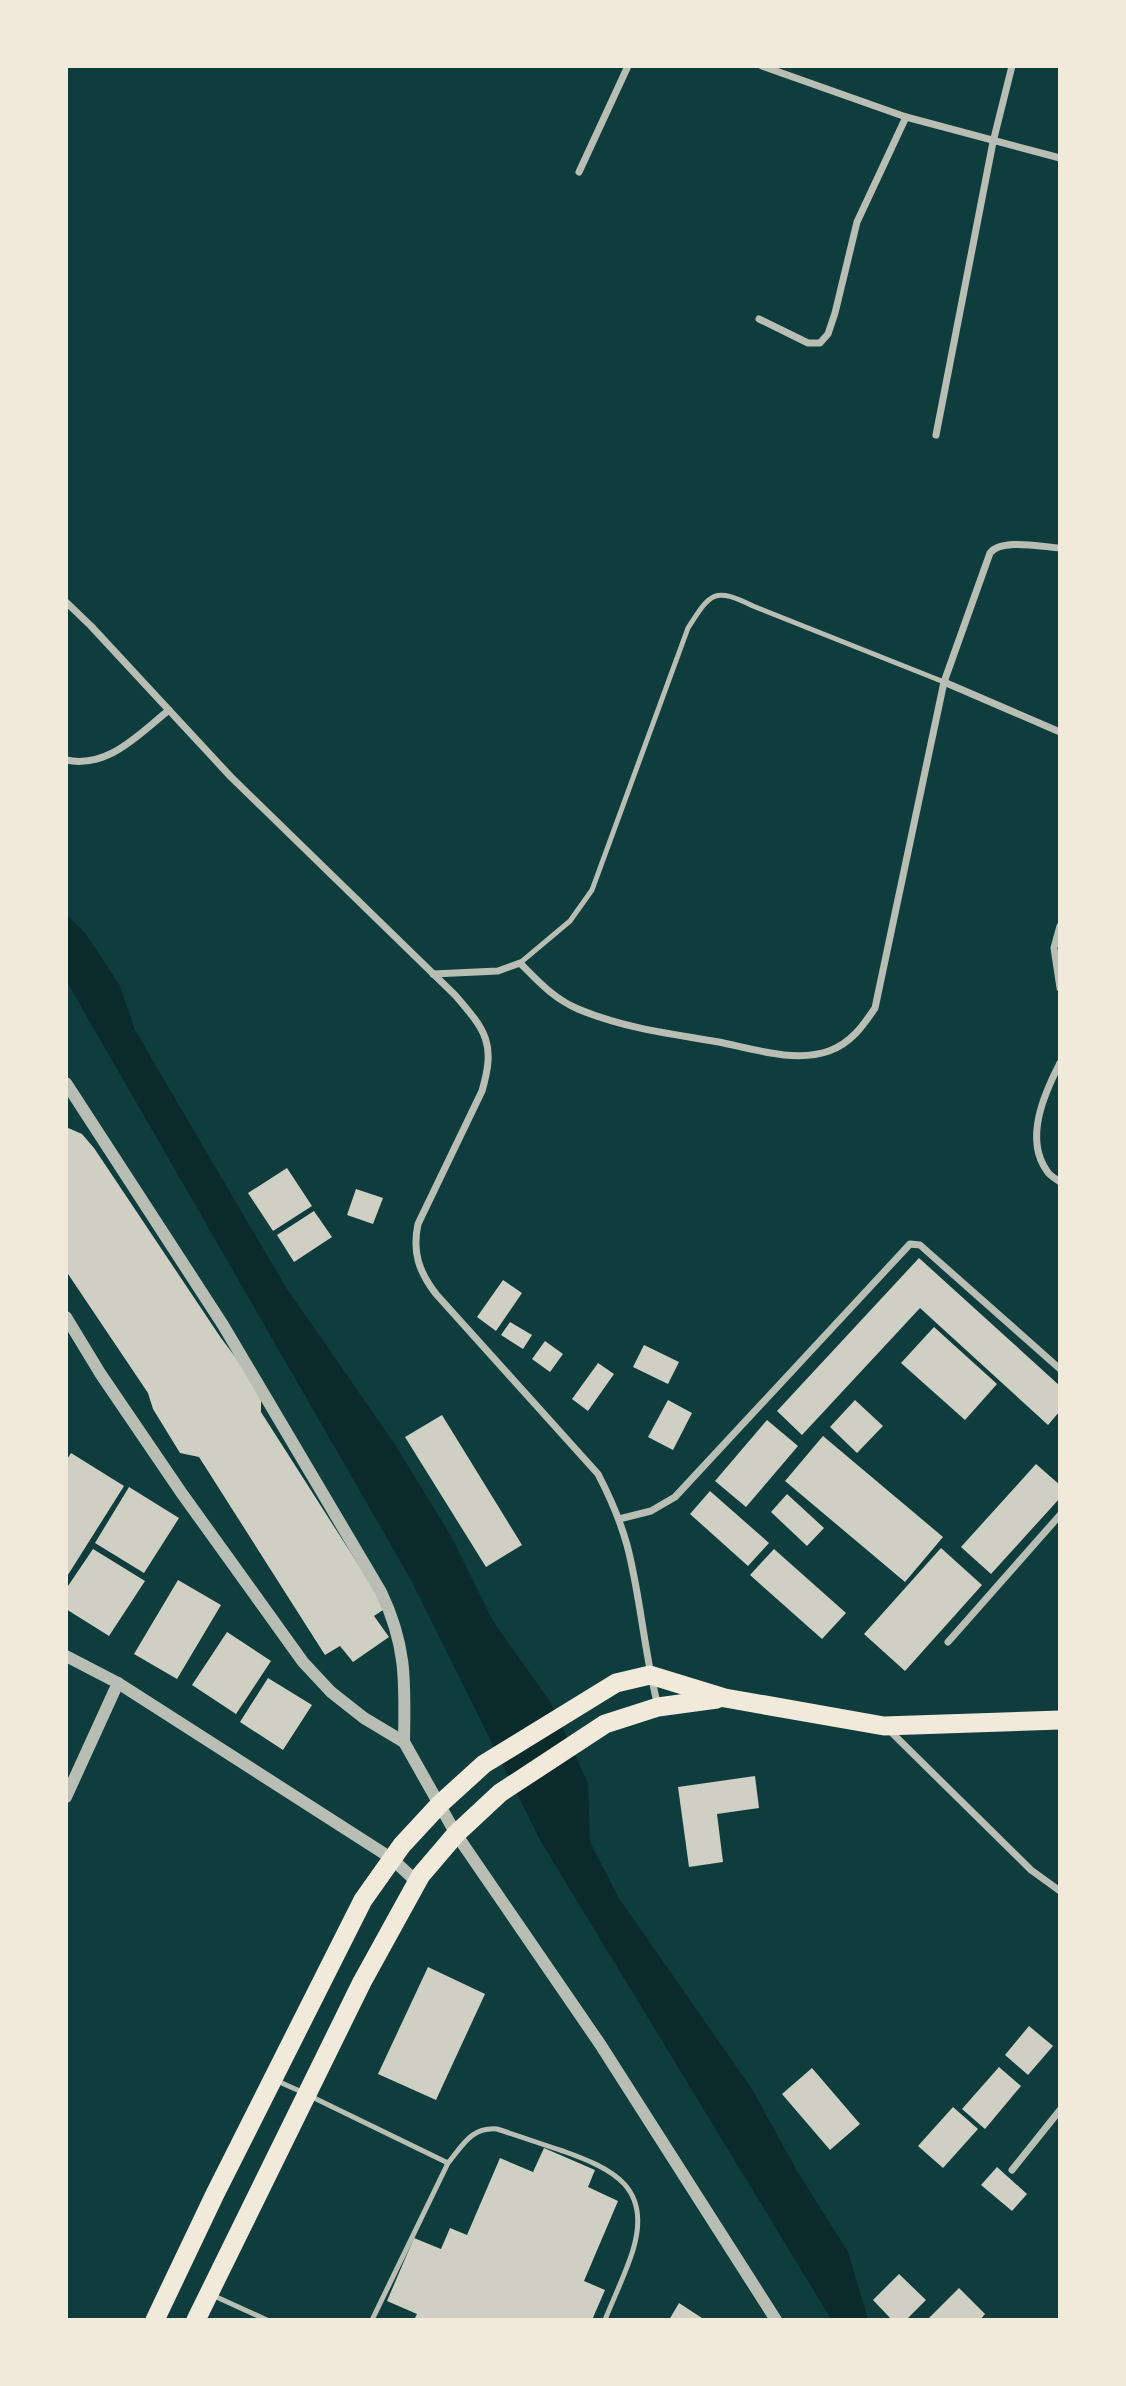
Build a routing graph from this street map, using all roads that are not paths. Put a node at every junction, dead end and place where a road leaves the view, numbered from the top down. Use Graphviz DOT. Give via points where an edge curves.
graph roads {
  1 [pos="628,66"];
  2 [pos="762,66"];
  3 [pos="1012,66"];
  4 [pos="906,117"];
  5 [pos="993,142"];
  6 [pos="1059,158"];
  7 [pos="579,172"];
  8 [pos="759,319"];
  9 [pos="936,435"];
  10 [pos="1059,548"];
  11 [pos="66,602"];
  12 [pos="944,682"];
  13 [pos="169,710"];
  14 [pos="1059,732"];
  15 [pos="66,760"];
  16 [pos="1059,926"];
  17 [pos="520,963"];
  18 [pos="433,974"];
  19 [pos="1059,988"];
  20 [pos="1059,1063"];
  21 [pos="66,1083"];
  22 [pos="1059,1182"];
  23 [pos="66,1317"];
  24 [pos="1059,1369"];
  25 [pos="1059,1515"];
  26 [pos="619,1519"];
  27 [pos="948,1642"];
  28 [pos="66,1656"];
  29 [pos="650,1675"];
  30 [pos="118,1683"];
  31 [pos="724,1698"];
  32 [pos="658,1707"];
  33 [pos="1059,1720"];
  34 [pos="884,1726"];
  35 [pos="404,1742"];
  36 [pos="66,1797"];
  37 [pos="440,1804"];
  38 [pos="456,1834"];
  39 [pos="391,1858"];
  40 [pos="417,1882"];
  41 [pos="1059,1891"];
  42 [pos="273,2079"];
  43 [pos="308,2095"];
  44 [pos="1059,2110"];
  45 [pos="448,2164"];
  46 [pos="1012,2170"];
  47 [pos="208,2293"];
  48 [pos="155,2319"];
  49 [pos="196,2319"];
  50 [pos="267,2319"];
  51 [pos="372,2319"];
  52 [pos="605,2319"];
  53 [pos="776,2319"];
  1 -- 7 [label="street"];
  2 -- 4 [label="street"];
  3 -- 5 [label="street"];
  4 -- 5 [label="street"];
  4 -- 8 [label="street" via="857,222 825,339 808,343"];
  5 -- 6 [label="street"];
  5 -- 9 [label="street"];
  10 -- 12 [label="street" via="994,547"];
  11 -- 13 [label="street"];
  12 -- 14 [label="street"];
  12 -- 17 [label="lane" via="729,594 716,595 703,604 688,628 592,890 570,921"];
  12 -- 17 [label="street" via="875,1008 859,1032 832,1050 795,1055 639,1028 567,1003 546,991"];
  13 -- 15 [label="street" via="112,754 94,761"];
  13 -- 18 [label="street" via="231,777"];
  16 -- 19 [label="street" via="1054,948"];
  17 -- 18 [label="street" via="498,971"];
  18 -- 26 [label="street" via="480,1024 489,1068 418,1224 415,1248 423,1277 598,1474"];
  20 -- 22 [label="street" via="1036,1136 1047,1171"];
  21 -- 35 [label="street" via="223,1325 381,1592 393,1618 405,1676"];
  23 -- 35 [label="street" via="183,1495 303,1662 331,1692"];
  24 -- 26 [label="street" via="920,1245 910,1244 675,1497 650,1511"];
  25 -- 27 [label="street"];
  26 -- 29 [label="street"];
  28 -- 30 [label="street"];
  29 -- 31 [label="highway"];
  29 -- 32 [label="street"];
  29 -- 37 [label="highway" via="616,1683 484,1764"];
  30 -- 36 [label="street"];
  30 -- 39 [label="street"];
  31 -- 32 [label="highway"];
  31 -- 34 [label="highway"];
  32 -- 38 [label="highway" via="605,1724 500,1793"];
  33 -- 34 [label="highway"];
  34 -- 41 [label="street" via="1031,1870"];
  35 -- 37 [label="street"];
  37 -- 38 [label="street"];
  37 -- 39 [label="highway"];
  38 -- 40 [label="highway"];
  38 -- 53 [label="street" via="600,2044"];
  39 -- 40 [label="street"];
  39 -- 42 [label="highway" via="345,1932"];
  40 -- 43 [label="highway"];
  42 -- 43 [label="lane"];
  42 -- 48 [label="highway"];
  43 -- 45 [label="lane"];
  43 -- 47 [label="highway"];
  44 -- 46 [label="street"];
  45 -- 51 [label="lane"];
  45 -- 52 [label="lane" via="471,2135 486,2128 597,2163 615,2173 635,2203 637,2229"];
  47 -- 49 [label="highway"];
  47 -- 50 [label="lane"];
}
